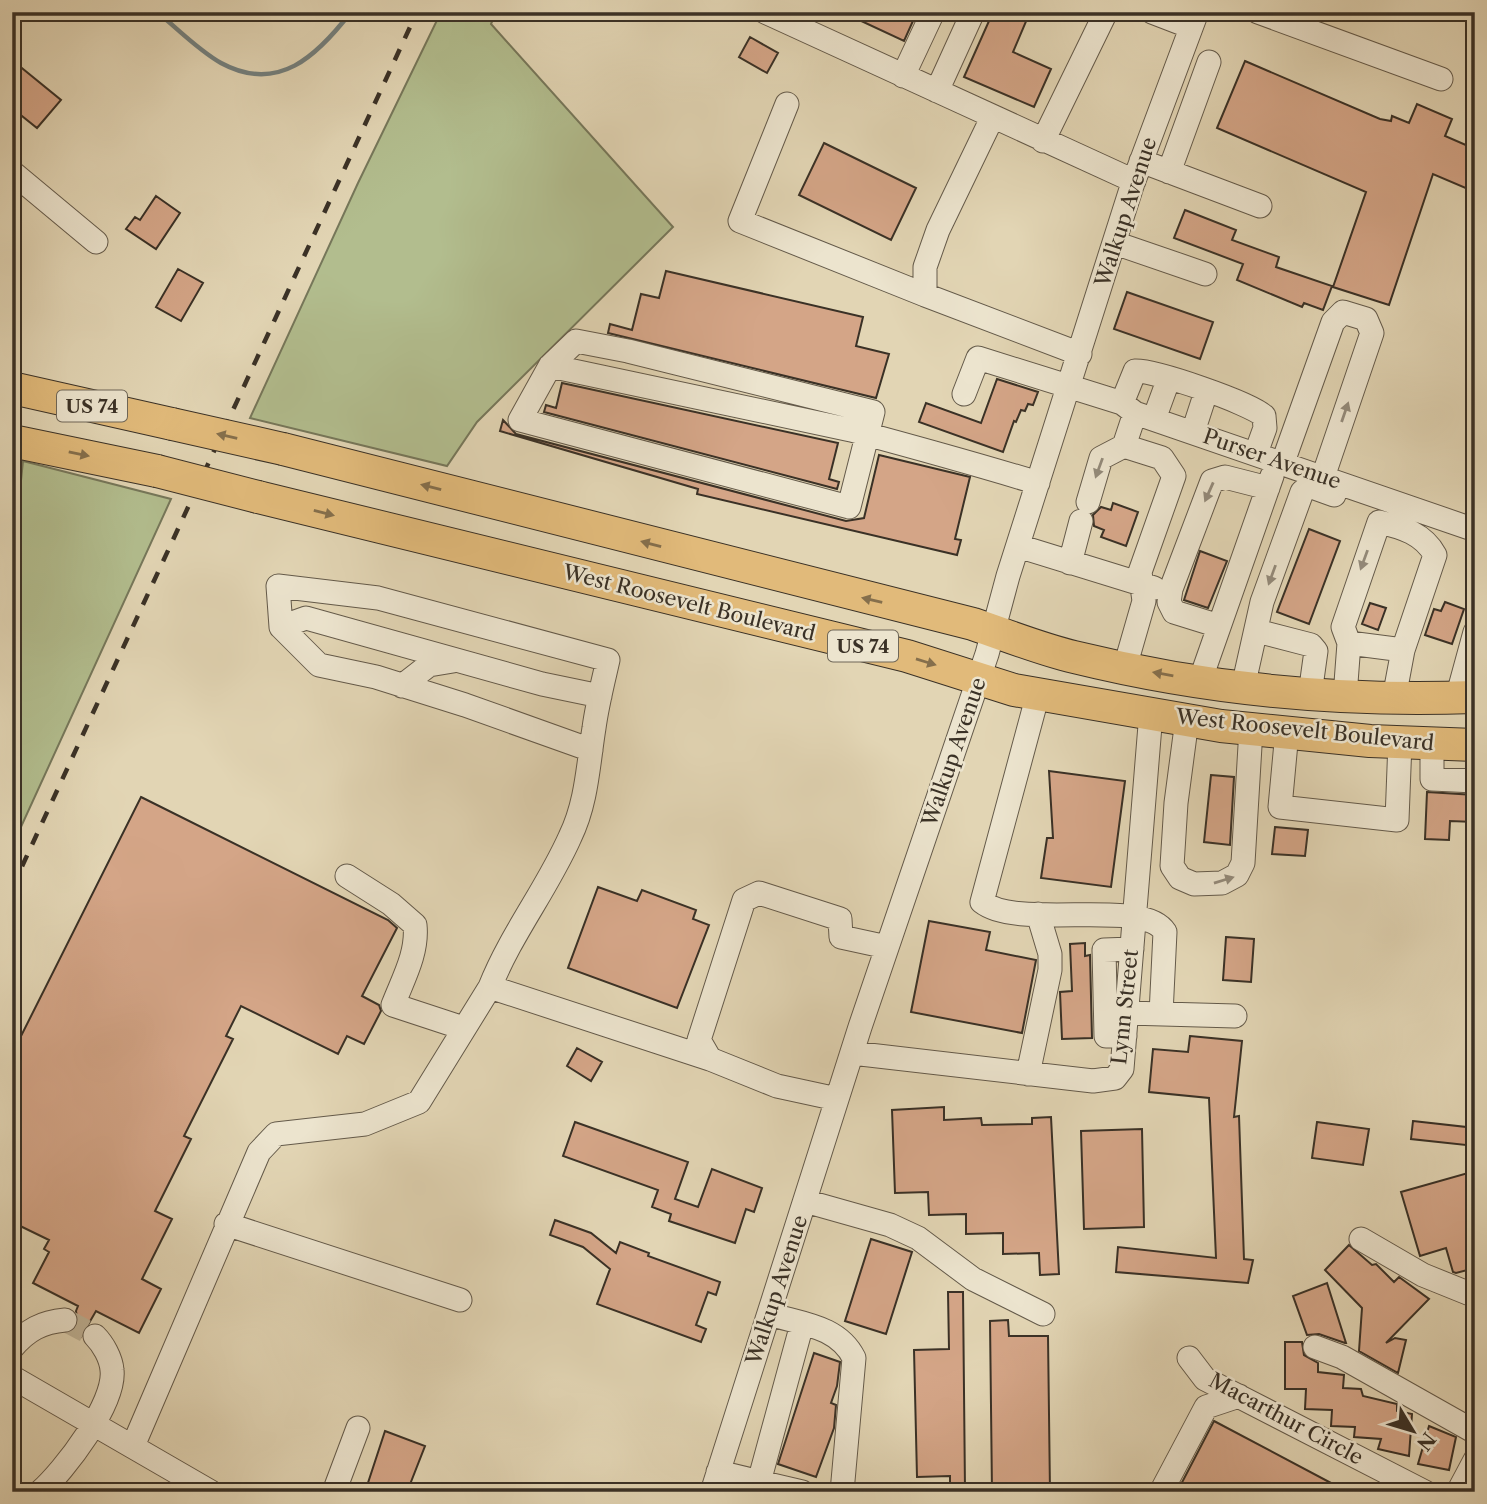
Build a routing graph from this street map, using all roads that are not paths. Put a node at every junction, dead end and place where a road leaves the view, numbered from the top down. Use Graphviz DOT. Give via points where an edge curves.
graph roads {
  1 [pos="765,12"];
  2 [pos="933,12"];
  3 [pos="973,12"];
  4 [pos="1106,12"];
  5 [pos="1152,12"];
  6 [pos="1258,12"];
  7 [pos="1194,19"];
  8 [pos="1209,62"];
  9 [pos="903,76"];
  10 [pos="1441,79"];
  11 [pos="937,91"];
  12 [pos="787,104"];
  13 [pos="992,118"];
  14 [pos="1043,141"];
  15 [pos="1138,171"];
  16 [pos="12,172"];
  17 [pos="1169,172"];
  18 [pos="1260,206"];
  19 [pos="96,242"];
  20 [pos="1115,243"];
  21 [pos="1205,274"];
  22 [pos="925,295"];
  23 [pos="1080,354"];
  24 [pos="550,366"];
  25 [pos="1168,378"];
  26 [pos="1070,386"];
  27 [pos="12,388"];
  28 [pos="1206,391"];
  29 [pos="964,394"];
  30 [pos="1137,412"];
  31 [pos="1193,432"];
  32 [pos="867,435"];
  33 [pos="12,440"];
  34 [pos="1124,446"];
  35 [pos="1272,458"];
  36 [pos="1333,480"];
  37 [pos="1038,483"];
  38 [pos="1268,488"];
  39 [pos="1387,499"];
  40 [pos="1410,519"];
  41 [pos="1379,522"];
  42 [pos="1475,530"];
  43 [pos="1018,546"];
  44 [pos="1070,563"];
  45 [pos="1144,586"];
  46 [pos="1171,589"];
  47 [pos="1219,626"];
  48 [pos="281,627"];
  49 [pos="993,631"];
  50 [pos="1257,631"];
  51 [pos="1475,632"];
  52 [pos="1349,643"];
  53 [pos="1404,650"];
  54 [pos="453,660"];
  55 [pos="1125,667"];
  56 [pos="978,679"];
  57 [pos="1200,681"];
  58 [pos="402,685"];
  59 [pos="1243,687"];
  60 [pos="1038,694"];
  61 [pos="1310,694"];
  62 [pos="600,696"];
  63 [pos="1345,696"];
  64 [pos="1394,698"];
  65 [pos="1466,698"];
  66 [pos="1151,713"];
  67 [pos="1187,720"];
  68 [pos="1251,729"];
  69 [pos="1287,732"];
  70 [pos="1400,742"];
  71 [pos="1432,744"];
  72 [pos="1475,745"];
  73 [pos="591,750"];
  74 [pos="1475,781"];
  75 [pos="1145,795"];
  76 [pos="1176,799"];
  77 [pos="347,876"];
  78 [pos="1038,914"];
  79 [pos="1135,919"];
  80 [pos="887,947"];
  81 [pos="490,987"];
  82 [pos="1161,1014"];
  83 [pos="1235,1016"];
  84 [pos="1126,1024"];
  85 [pos="463,1028"];
  86 [pos="852,1053"];
  87 [pos="710,1059"];
  88 [pos="1029,1066"];
  89 [pos="837,1099"];
  90 [pos="806,1201"];
  91 [pos="226,1224"];
  92 [pos="1361,1239"];
  93 [pos="1475,1296"];
  94 [pos="460,1300"];
  95 [pos="769,1314"];
  96 [pos="1043,1314"];
  97 [pos="65,1320"];
  98 [pos="802,1324"];
  99 [pos="94,1336"];
  100 [pos="1315,1347"];
  101 [pos="12,1348"];
  102 [pos="1189,1358"];
  103 [pos="12,1377"];
  104 [pos="1239,1396"];
  105 [pos="93,1423"];
  106 [pos="358,1428"];
  107 [pos="1475,1432"];
  108 [pos="133,1447"];
  109 [pos="1475,1460"];
  110 [pos="715,1482"];
  111 [pos="758,1482"];
  112 [pos="40,1492"];
  113 [pos="211,1492"];
  114 [pos="334,1492"];
  115 [pos="802,1492"];
  116 [pos="842,1492"];
  117 [pos="1161,1492"];
  118 [pos="1425,1492"];
  119 [pos="1458,1492"];
  1 -- 9 [label="street"];
  2 -- 9 [label="street"];
  3 -- 11 [label="street"];
  4 -- 14 [label="street"];
  5 -- 7 [label="street"];
  6 -- 10 [label="street"];
  7 -- 15 [label="street, Walkup Avenue"];
  8 -- 17 [label="street"];
  9 -- 11 [label="street"];
  11 -- 13 [label="street"];
  12 -- 22 [label="street" via="740,221"];
  13 -- 14 [label="street"];
  13 -- 22 [label="street" via="939,230 925,267"];
  14 -- 15 [label="street"];
  15 -- 17 [label="street"];
  15 -- 20 [label="street, Walkup Avenue"];
  16 -- 19 [label="street"];
  17 -- 18 [label="street"];
  20 -- 21 [label="street"];
  20 -- 23 [label="street, Walkup Avenue"];
  22 -- 23 [label="street"];
  23 -- 26 [label="street, Walkup Avenue"];
  24 -- 32 [label="street"];
  24 -- 32 [label="street" via="576,341 628,351 873,412"];
  24 -- 32 [label="street" via="520,420 849,507"];
  25 -- 28 [label="street"];
  25 -- 30 [label="street"];
  25 -- 30 [label="street" via="1135,372"];
  26 -- 29 [label="street, Purser Avenue" via="978,358"];
  26 -- 30 [label="street, Purser Avenue"];
  26 -- 37 [label="street, Walkup Avenue"];
  49 -- 27 [label="highway, West Roosevelt Boulevard / US 74, one-way, bridge" via="284,449"];
  28 -- 31 [label="street"];
  28 -- 35 [label="street" via="1264,416"];
  30 -- 31 [label="street, Purser Avenue"];
  30 -- 34 [label="street"];
  31 -- 35 [label="street, Purser Avenue"];
  32 -- 37 [label="street"];
  33 -- 56 [label="highway, West Roosevelt Boulevard / US 74, one-way, bridge" via="157,471 907,656"];
  34 -- 44 [label="street, one-way" via="1101,458"];
  34 -- 45 [label="street" via="1162,458 1174,476 1140,572"];
  35 -- 36 [label="street, Purser Avenue"];
  36 -- 35 [label="street, one-way" via="1372,333 1366,319 1343,312 1332,322"];
  35 -- 38 [label="street"];
  36 -- 39 [label="street, Purser Avenue"];
  36 -- 50 [label="street, one-way" via="1338,496 1309,486 1302,492 1262,602"];
  37 -- 43 [label="street, Walkup Avenue"];
  38 -- 46 [label="street, one-way" via="1225,477 1212,481"];
  38 -- 47 [label="street"];
  39 -- 40 [label="street, Purser Avenue"];
  39 -- 41 [label="street"];
  40 -- 41 [label="street"];
  40 -- 42 [label="street, Purser Avenue"];
  40 -- 53 [label="street" via="1436,555"];
  41 -- 52 [label="street, one-way" via="1343,627"];
  43 -- 44 [label="street"];
  43 -- 49 [label="street, Walkup Avenue"];
  44 -- 45 [label="street"];
  45 -- 46 [label="street"];
  45 -- 55 [label="street"];
  46 -- 47 [label="street" via="1174,612"];
  47 -- 57 [label="street"];
  48 -- 54 [label="street" via="306,618"];
  48 -- 58 [label="street" via="319,665"];
  48 -- 62 [label="street" via="278,586 378,598 608,660"];
  49 -- 55 [label="highway, West Roosevelt Boulevard / US 74" via="1073,657"];
  49 -- 56 [label="street, Walkup Avenue"];
  50 -- 59 [label="street"];
  50 -- 61 [label="street" via="1311,645 1315,651"];
  51 -- 65 [label="street"];
  52 -- 53 [label="street"];
  52 -- 63 [label="street"];
  53 -- 64 [label="street"];
  54 -- 58 [label="street" via="429,666"];
  54 -- 62 [label="street"];
  57 -- 55 [label="highway, West Roosevelt Boulevard / US 74, one-way"];
  56 -- 60 [label="highway, West Roosevelt Boulevard / US 74"];
  56 -- 80 [label="street, Walkup Avenue"];
  57 -- 59 [label="highway, West Roosevelt Boulevard / US 74"];
  58 -- 73 [label="street"];
  59 -- 61 [label="highway, West Roosevelt Boulevard / US 74"];
  60 -- 66 [label="highway, West Roosevelt Boulevard / US 74"];
  60 -- 78 [label="street" via="982,897 991,909"];
  61 -- 63 [label="highway, West Roosevelt Boulevard / US 74"];
  62 -- 73 [label="street"];
  63 -- 64 [label="highway, West Roosevelt Boulevard / US 74"];
  64 -- 65 [label="highway, West Roosevelt Boulevard / US 74"];
  66 -- 67 [label="highway, West Roosevelt Boulevard / US 74"];
  66 -- 75 [label="street, Lynn Street"];
  67 -- 68 [label="highway, West Roosevelt Boulevard / US 74"];
  67 -- 76 [label="street"];
  68 -- 69 [label="highway, West Roosevelt Boulevard / US 74"];
  76 -- 68 [label="street, one-way" via="1172,866 1180,878 1194,884 1222,883 1237,876 1243,863 1248,811"];
  69 -- 70 [label="highway, West Roosevelt Boulevard / US 74"];
  69 -- 70 [label="street" via="1280,807 1397,820"];
  70 -- 71 [label="highway, West Roosevelt Boulevard / US 74"];
  71 -- 72 [label="highway, West Roosevelt Boulevard / US 74"];
  71 -- 74 [label="street" via="1432,779"];
  73 -- 81 [label="street" via="584,802 571,836"];
  75 -- 76 [label="street"];
  75 -- 79 [label="street, Lynn Street"];
  77 -- 85 [label="street" via="415,925 412,957 393,1005"];
  78 -- 79 [label="street" via="1108,914"];
  78 -- 88 [label="street" via="1051,970"];
  79 -- 82 [label="street" via="1153,920 1165,932"];
  79 -- 84 [label="street, Lynn Street"];
  80 -- 86 [label="street, Walkup Avenue"];
  80 -- 87 [label="street" via="841,937 840,919 805,906 759,893 744,900 699,1040"];
  81 -- 85 [label="street"];
  81 -- 87 [label="street"];
  82 -- 83 [label="street"];
  82 -- 84 [label="street"];
  84 -- 88 [label="street, Lynn Street" via="1122,1069 1115,1078 1093,1081"];
  85 -- 91 [label="street" via="426,1092 409,1108 365,1124 276,1134 268,1140"];
  86 -- 88 [label="street, Lynn Street"];
  86 -- 89 [label="street, Walkup Avenue"];
  87 -- 89 [label="street" via="776,1086"];
  89 -- 90 [label="street, Walkup Avenue"];
  90 -- 95 [label="street, Walkup Avenue"];
  90 -- 96 [label="street" via="909,1234 972,1279"];
  91 -- 94 [label="street"];
  91 -- 108 [label="street"];
  92 -- 93 [label="street" via="1423,1275"];
  95 -- 98 [label="street"];
  95 -- 110 [label="street, Walkup Avenue"];
  97 -- 101 [label="street" via="38,1325"];
  98 -- 111 [label="street"];
  98 -- 116 [label="street" via="833,1333 846,1343 854,1359"];
  99 -- 105 [label="street" via="113,1372"];
  100 -- 107 [label="street" via="1342,1357"];
  102 -- 104 [label="street, Macarthur Circle" via="1205,1378"];
  103 -- 105 [label="street"];
  104 -- 117 [label="street" via="1206,1407"];
  104 -- 118 [label="street, Macarthur Circle"];
  105 -- 108 [label="street"];
  105 -- 112 [label="street" via="62,1472"];
  106 -- 114 [label="street"];
  108 -- 113 [label="street"];
  109 -- 119 [label="street"];
  110 -- 111 [label="street"];
  111 -- 115 [label="street"];
}
